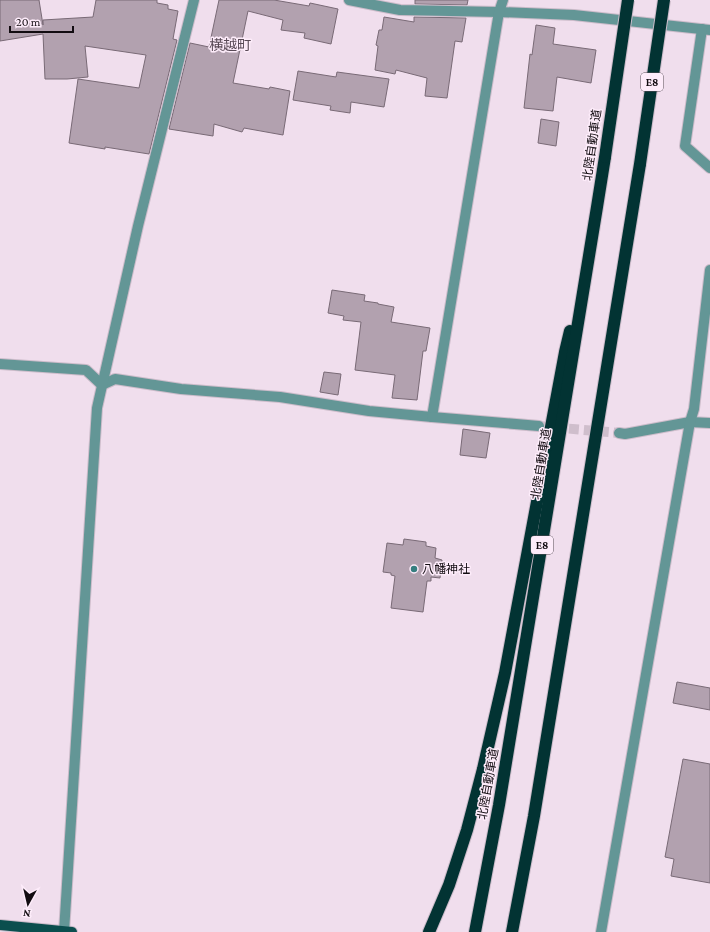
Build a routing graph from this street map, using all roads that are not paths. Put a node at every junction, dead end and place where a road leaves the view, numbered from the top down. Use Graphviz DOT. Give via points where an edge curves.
graph roads {
  1 [pos="194,0"];
  2 [pos="349,0"];
  3 [pos="503,0"];
  4 [pos="628,0"];
  5 [pos="664,0"];
  6 [pos="499,12"];
  7 [pos="706,29"];
  8 [pos="710,168"];
  9 [pos="597,207"];
  10 [pos="710,270"];
  11 [pos="0,364"];
  12 [pos="102,385"];
  13 [pos="432,416"];
  14 [pos="690,422"];
  15 [pos="710,423"];
  16 [pos="539,426"];
  17 [pos="618,433"];
  18 [pos="534,816"];
  19 [pos="0,925"];
  20 [pos="67,932"];
  21 [pos="429,932"];
  22 [pos="475,932"];
  23 [pos="512,932"];
  24 [pos="519,932"];
  25 [pos="601,932"];
  1 -- 12 [label="street"];
  2 -- 6 [label="street" via="400,10"];
  3 -- 6 [label="street"];
  4 -- 9 [label="highway, 北陸自動車道 / E8, bridge"];
  5 -- 18 [label="highway, E8, bridge" via="640,164"];
  6 -- 7 [label="street" via="574,15"];
  6 -- 13 [label="street"];
  7 -- 8 [label="street" via="685,146"];
  9 -- 21 [label="highway" via="565,352 507,666 467,830 449,885"];
  9 -- 22 [label="highway, 北陸自動車道 / E8" via="499,805"];
  10 -- 14 [label="street" via="694,408"];
  11 -- 12 [label="street" via="86,370"];
  12 -- 13 [label="street" via="115,379 181,389 280,397"];
  12 -- 20 [label="street" via="97,408"];
  13 -- 16 [label="street"];
  14 -- 15 [label="street"];
  14 -- 17 [label="street" via="625,434"];
  14 -- 25 [label="street"];
  18 -- 23 [label="highway, E8"];
  18 -- 24 [label="highway"];
  19 -- 20 [label="main road"];
}
